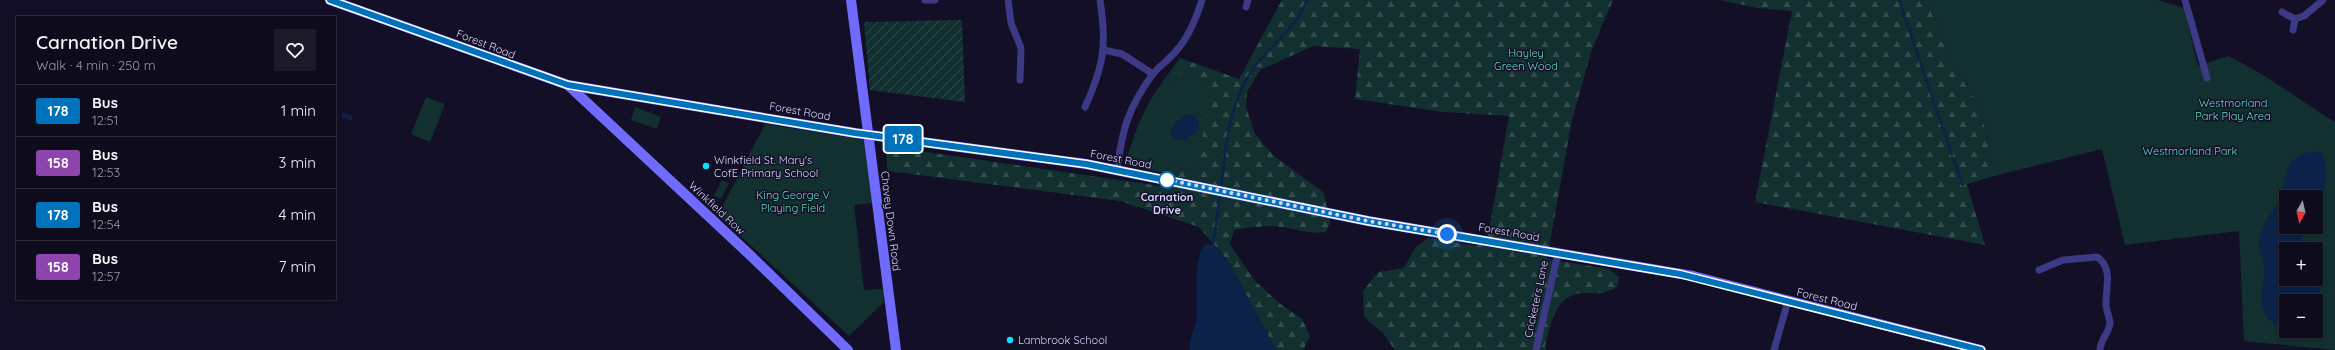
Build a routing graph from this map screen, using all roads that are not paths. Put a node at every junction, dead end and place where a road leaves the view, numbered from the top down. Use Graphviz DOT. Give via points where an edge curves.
graph roads {
  1 [pos="330,0"];
  2 [pos="851,0"];
  3 [pos="925,0"];
  4 [pos="935,0"];
  5 [pos="1008,0"];
  6 [pos="1100,0"];
  7 [pos="1202,0"];
  8 [pos="2184,0"];
  9 [pos="2323,0"];
  10 [pos="2282,12"];
  11 [pos="2295,19"];
  12 [pos="2294,30"];
  13 [pos="1104,50"];
  14 [pos="1153,74"];
  15 [pos="2207,78"];
  16 [pos="1020,80"];
  17 [pos="568,85"];
  18 [pos="1085,107"];
  19 [pos="868,135"];
  20 [pos="1117,171"];
  21 [pos="1558,253"];
  22 [pos="2039,270"];
  23 [pos="1788,302"];
  24 [pos="848,350"];
  25 [pos="896,350"];
  26 [pos="1536,350"];
  27 [pos="1774,350"];
  28 [pos="1981,350"];
  29 [pos="2100,350"];
  1 -- 17 [label="main road, Forest Road"];
  2 -- 19 [label="main road, Chavey Down Road"];
  3 -- 4 [label="street"];
  5 -- 16 [label="street" via="1011,24 1021,48"];
  6 -- 13 [label="street"];
  7 -- 14 [label="street" via="1196,20 1185,39 1177,51"];
  8 -- 15 [label="street"];
  9 -- 11 [label="street" via="2304,16"];
  10 -- 11 [label="street"];
  11 -- 12 [label="street"];
  13 -- 14 [label="street" via="1122,54"];
  13 -- 18 [label="street" via="1096,84"];
  14 -- 20 [label="street" via="1131,109 1122,133"];
  17 -- 19 [label="main road, Forest Road"];
  17 -- 24 [label="main road, Winkfield Row"];
  19 -- 20 [label="main road, Forest Road" via="1086,164"];
  19 -- 25 [label="main road, Chavey Down Road"];
  20 -- 21 [label="main road, Forest Road" via="1368,221"];
  21 -- 23 [label="main road, Forest Road" via="1693,276"];
  21 -- 26 [label="street, Cricketers Lane"];
  22 -- 29 [label="street" via="2063,260 2097,257 2101,259 2109,285 2106,306 2110,323"];
  23 -- 27 [label="street"];
  23 -- 28 [label="main road, Forest Road"];
}
